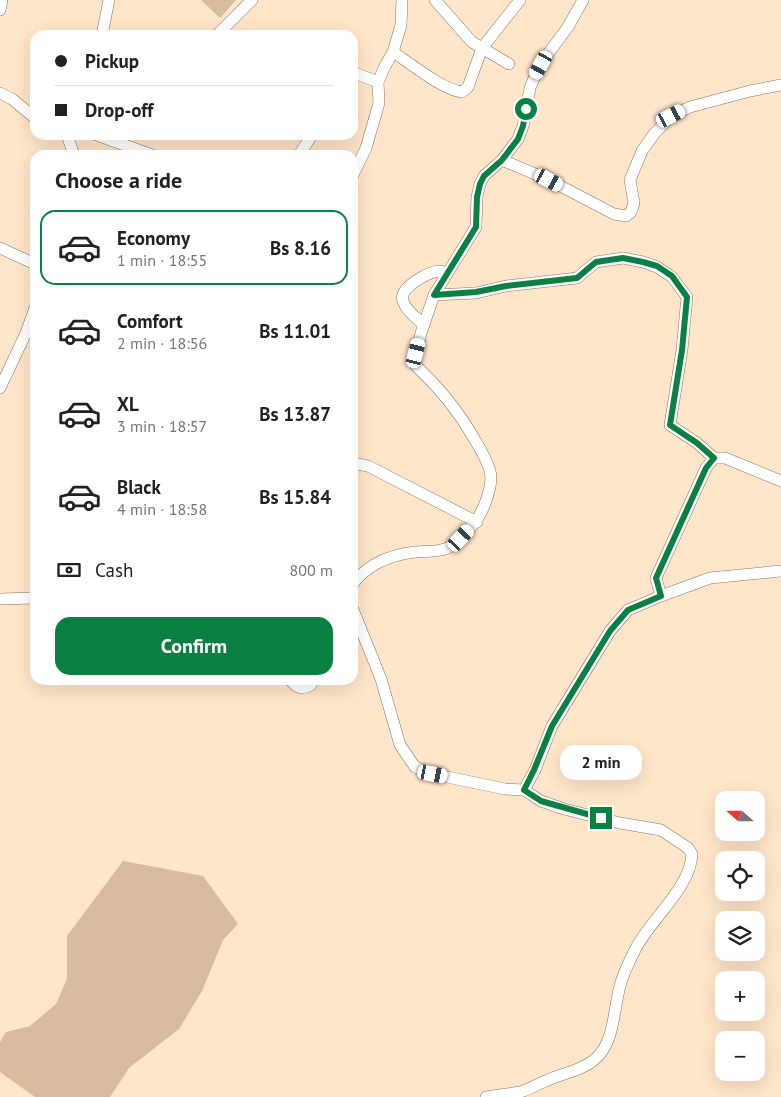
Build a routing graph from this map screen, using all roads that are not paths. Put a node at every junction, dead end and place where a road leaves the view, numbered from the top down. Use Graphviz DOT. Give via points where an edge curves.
graph roads {
  1 [pos="2,0"];
  2 [pos="109,0"];
  3 [pos="252,0"];
  4 [pos="402,0"];
  5 [pos="435,0"];
  6 [pos="520,0"];
  7 [pos="583,0"];
  8 [pos="0,10"];
  9 [pos="103,30"];
  10 [pos="222,30"];
  11 [pos="482,48"];
  12 [pos="393,52"];
  13 [pos="509,64"];
  14 [pos="358,74"];
  15 [pos="378,82"];
  16 [pos="781,85"];
  17 [pos="0,93"];
  18 [pos="30,114"];
  19 [pos="111,140"];
  20 [pos="138,150"];
  21 [pos="502,160"];
  22 [pos="358,165"];
  23 [pos="0,248"];
  24 [pos="30,262"];
  25 [pos="446,274"];
  26 [pos="434,295"];
  27 [pos="30,322"];
  28 [pos="424,325"];
  29 [pos="0,388"];
  30 [pos="714,458"];
  31 [pos="358,464"];
  32 [pos="781,481"];
  33 [pos="477,522"];
  34 [pos="781,570"];
  35 [pos="358,579"];
  36 [pos="661,596"];
  37 [pos="30,598"];
  38 [pos="0,599"];
  39 [pos="358,622"];
  40 [pos="295,685"];
  41 [pos="311,685"];
  42 [pos="524,790"];
  43 [pos="486,1097"];
  1 -- 8 [label="street"];
  2 -- 9 [label="street"];
  3 -- 10 [label="street"];
  4 -- 12 [label="street"];
  5 -- 11 [label="street" via="463,34"];
  6 -- 11 [label="street"];
  7 -- 21 [label="street" via="535,76 518,139"];
  11 -- 12 [label="street" via="468,87 462,92 444,85"];
  11 -- 13 [label="street"];
  12 -- 15 [label="street"];
  14 -- 15 [label="street"];
  15 -- 22 [label="street" via="379,103"];
  16 -- 21 [label="street" via="690,107 671,116 642,151 630,180 634,203 626,216 614,214"];
  17 -- 18 [label="street"];
  19 -- 20 [label="street"];
  21 -- 25 [label="street" via="480,184 476,227"];
  23 -- 24 [label="street"];
  25 -- 26 [label="street"];
  25 -- 28 [label="street" via="438,271 412,283 404,292 402,301"];
  26 -- 28 [label="street"];
  26 -- 30 [label="street" via="577,278 596,262 623,258 657,266 672,276 687,297 670,425"];
  27 -- 29 [label="street"];
  28 -- 33 [label="street" via="416,366 459,413 491,473"];
  30 -- 32 [label="street" via="725,458"];
  30 -- 36 [label="street" via="706,468 656,578"];
  31 -- 33 [label="street" via="368,466"];
  33 -- 35 [label="street" via="443,550 413,552 386,560 370,566"];
  34 -- 36 [label="street" via="710,578"];
  36 -- 42 [label="street" via="628,610 610,631 552,726"];
  37 -- 38 [label="street"];
  39 -- 42 [label="street" via="381,679 400,745 415,766 433,774"];
  40 -- 41 [label="street" via="304,689"];
  42 -- 43 [label="street" via="541,801 564,808 661,830 688,848 692,860 678,890 636,947 620,986 611,1033 594,1060 522,1092"];
}
